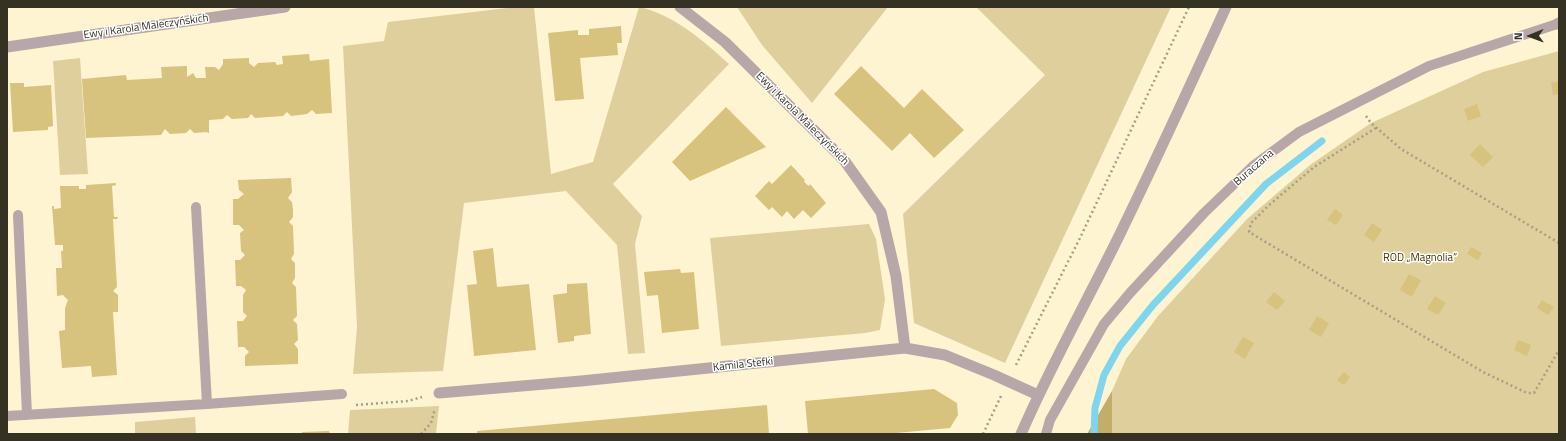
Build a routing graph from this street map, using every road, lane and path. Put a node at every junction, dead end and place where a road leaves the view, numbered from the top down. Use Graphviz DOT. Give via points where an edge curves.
graph roads {
  1 [pos="285,7"];
  2 [pos="680,7"];
  3 [pos="1189,7"];
  4 [pos="1226,7"];
  5 [pos="1558,24"];
  6 [pos="7,47"];
  7 [pos="1371,124"];
  8 [pos="1376,128"];
  9 [pos="196,207"];
  10 [pos="18,215"];
  11 [pos="1559,243"];
  12 [pos="905,348"];
  13 [pos="1559,350"];
  14 [pos="1008,381"];
  15 [pos="439,393"];
  16 [pos="342,394"];
  17 [pos="1038,395"];
  18 [pos="207,404"];
  19 [pos="349,405"];
  20 [pos="27,415"];
  21 [pos="7,416"];
  22 [pos="421,434"];
  23 [pos="984,434"];
  24 [pos="1021,434"];
  25 [pos="1046,434"];
  1 -- 6 [label="street, Ewy i Karola Maleczyńskich"];
  2 -- 12 [label="street, Ewy i Karola Maleczyńskich" via="725,42 844,160 881,212 896,276"];
  3 -- 14 [label="path" via="1080,238"];
  4 -- 17 [label="street" via="1121,232"];
  5 -- 25 [label="lane, Buraczana" via="1429,66 1299,132 1253,166 1204,213 1104,324 1050,420"];
  7 -- 8 [label="path"];
  8 -- 11 [label="path" via="1401,149"];
  8 -- 13 [label="path" via="1314,167 1251,223 1249,232 1483,372 1527,393 1534,393"];
  9 -- 18 [label="lane"];
  10 -- 20 [label="lane"];
  12 -- 14 [label="street, Kamila Stefki" via="945,355"];
  12 -- 15 [label="street, Kamila Stefki"];
  14 -- 17 [label="street, Kamila Stefki"];
  14 -- 23 [label="path"];
  15 -- 19 [label="path" via="408,401"];
  15 -- 22 [label="path" via="432,423"];
  16 -- 18 [label="lane"];
  17 -- 24 [label="street"];
  18 -- 20 [label="lane"];
  20 -- 21 [label="lane"];
}
